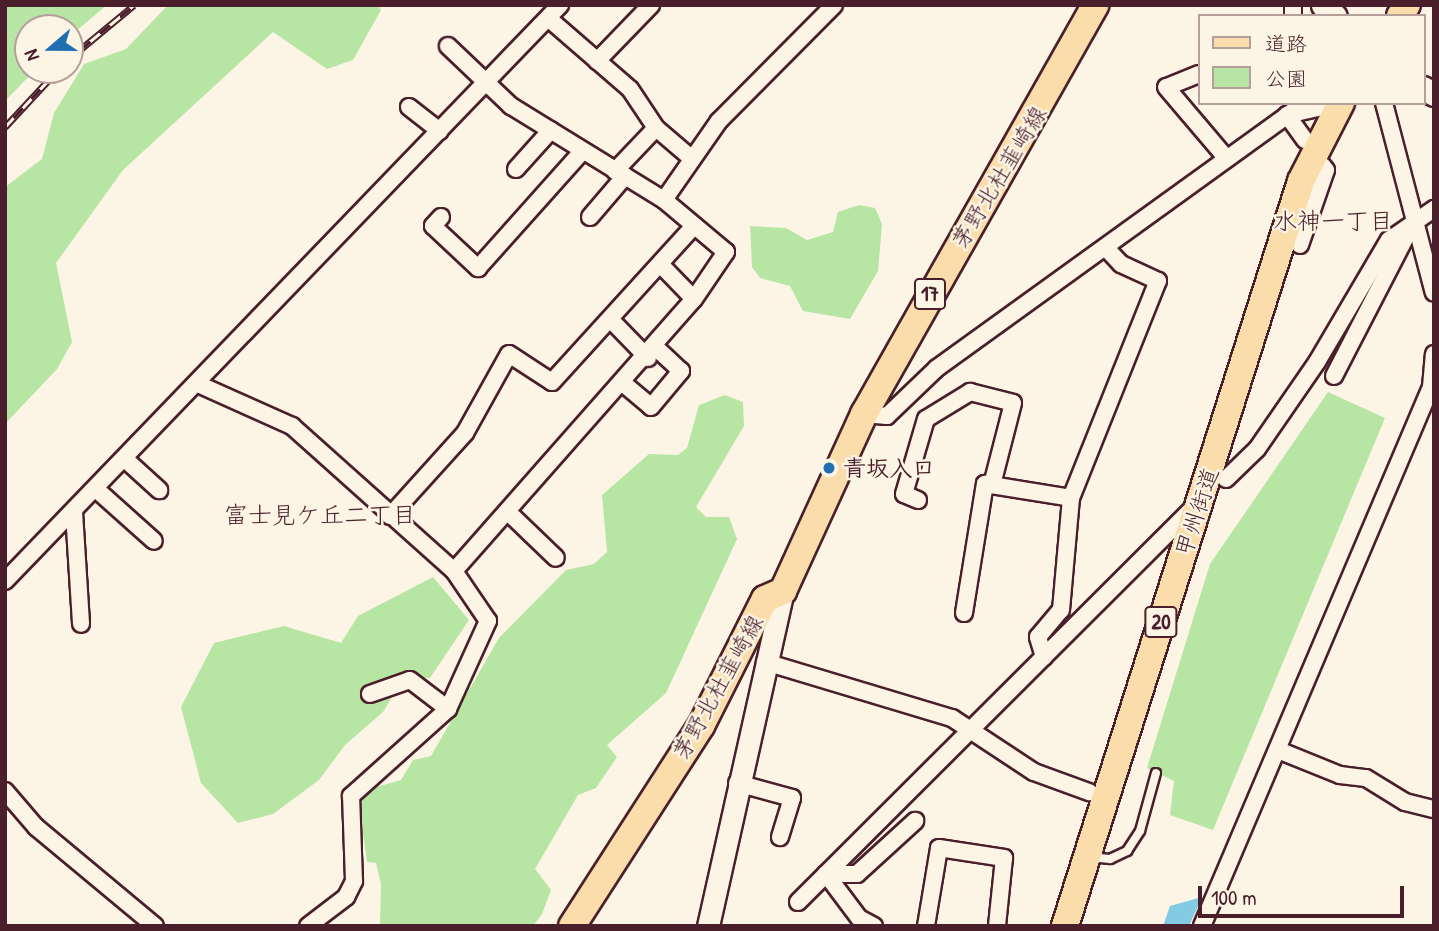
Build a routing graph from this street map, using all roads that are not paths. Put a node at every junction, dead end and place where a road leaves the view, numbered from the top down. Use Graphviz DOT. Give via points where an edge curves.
graph roads {
  1 [pos="560,5"];
  2 [pos="651,5"];
  3 [pos="834,5"];
  4 [pos="1095,5"];
  5 [pos="548,18"];
  6 [pos="448,46"];
  7 [pos="597,61"];
  8 [pos="1198,74"];
  9 [pos="485,84"];
  10 [pos="1302,105"];
  11 [pos="1332,105"];
  12 [pos="1385,105"];
  13 [pos="409,107"];
  14 [pos="1287,116"];
  15 [pos="656,128"];
  16 [pos="551,130"];
  17 [pos="440,131"];
  18 [pos="1305,140"];
  19 [pos="580,154"];
  20 [pos="690,157"];
  21 [pos="1227,159"];
  22 [pos="1322,164"];
  23 [pos="516,169"];
  24 [pos="620,174"];
  25 [pos="664,200"];
  26 [pos="1434,209"];
  27 [pos="440,217"];
  28 [pos="590,217"];
  29 [pos="1415,220"];
  30 [pos="694,226"];
  31 [pos="1300,245"];
  32 [pos="1104,247"];
  33 [pos="661,265"];
  34 [pos="1434,293"];
  35 [pos="694,299"];
  36 [pos="611,320"];
  37 [pos="652,353"];
  38 [pos="1434,355"];
  39 [pos="1334,376"];
  40 [pos="198,384"];
  41 [pos="624,384"];
  42 [pos="898,407"];
  43 [pos="864,414"];
  44 [pos="926,419"];
  45 [pos="126,460"];
  46 [pos="1226,479"];
  47 [pos="992,485"];
  48 [pos="97,489"];
  49 [pos="159,491"];
  50 [pos="1072,498"];
  51 [pos="918,500"];
  52 [pos="1201,501"];
  53 [pos="74,512"];
  54 [pos="508,512"];
  55 [pos="390,516"];
  56 [pos="154,541"];
  57 [pos="556,558"];
  58 [pos="454,571"];
  59 [pos="5,581"];
  60 [pos="783,591"];
  61 [pos="964,613"];
  62 [pos="81,624"];
  63 [pos="1044,657"];
  64 [pos="765,662"];
  65 [pos="370,694"];
  66 [pos="448,709"];
  67 [pos="970,731"];
  68 [pos="1278,750"];
  69 [pos="1156,773"];
  70 [pos="737,783"];
  71 [pos="5,791"];
  72 [pos="1088,792"];
  73 [pos="1434,809"];
  74 [pos="915,821"];
  75 [pos="780,838"];
  76 [pos="1087,856"];
  77 [pos="826,874"];
  78 [pos="798,902"];
  79 [pos="155,926"];
  80 [pos="308,926"];
  81 [pos="572,926"];
  82 [pos="708,926"];
  83 [pos="874,926"];
  84 [pos="926,926"];
  85 [pos="998,926"];
  86 [pos="1065,926"];
  87 [pos="1202,926"];
  1 -- 5 [label="street"];
  2 -- 7 [label="street"];
  3 -- 20 [label="street"];
  4 -- 43 [label="main road, 茅野北杜韮崎線 / 17"];
  5 -- 7 [label="street"];
  5 -- 9 [label="street"];
  6 -- 9 [label="street"];
  7 -- 15 [label="street" via="630,89"];
  8 -- 21 [label="street" via="1166,87"];
  9 -- 16 [label="street"];
  9 -- 17 [label="street"];
  10 -- 14 [label="street"];
  11 -- 14 [label="street"];
  11 -- 52 [label="main road, 甲州街道 / 20" via="1301,181"];
  12 -- 29 [label="street"];
  13 -- 17 [label="street"];
  14 -- 18 [label="street"];
  14 -- 21 [label="street"];
  15 -- 20 [label="street"];
  15 -- 24 [label="street"];
  16 -- 19 [label="street"];
  16 -- 23 [label="street"];
  17 -- 40 [label="street"];
  19 -- 24 [label="street"];
  19 -- 27 [label="street" via="478,268 433,226"];
  20 -- 25 [label="street"];
  21 -- 32 [label="street"];
  22 -- 31 [label="street" via="1326,170"];
  24 -- 25 [label="street"];
  24 -- 28 [label="street"];
  25 -- 30 [label="street"];
  26 -- 29 [label="street"];
  29 -- 34 [label="street"];
  29 -- 39 [label="street"];
  29 -- 46 [label="street" via="1389,240 1317,362 1257,449"];
  30 -- 33 [label="street"];
  30 -- 35 [label="street" via="726,252"];
  32 -- 42 [label="street" via="937,368"];
  32 -- 50 [label="street" via="1121,264 1158,281"];
  33 -- 35 [label="street"];
  33 -- 36 [label="street"];
  35 -- 37 [label="street"];
  36 -- 37 [label="street"];
  36 -- 55 [label="street" via="552,382 509,354 465,433"];
  37 -- 41 [label="street"];
  37 -- 41 [label="street" via="681,371 651,407"];
  38 -- 68 [label="street" via="1431,387"];
  40 -- 45 [label="street"];
  40 -- 55 [label="street" via="292,426"];
  41 -- 54 [label="street"];
  42 -- 43 [label="street" via="887,416"];
  42 -- 44 [label="street"];
  43 -- 60 [label="main road, 茅野北杜韮崎線 / 17"];
  44 -- 47 [label="street" via="970,392 1013,403"];
  44 -- 51 [label="street" via="904,495"];
  45 -- 48 [label="street"];
  45 -- 49 [label="street"];
  47 -- 50 [label="street"];
  47 -- 61 [label="street" via="985,484"];
  48 -- 53 [label="street"];
  48 -- 56 [label="street"];
  50 -- 63 [label="street" via="1061,610 1038,637"];
  52 -- 63 [label="street"];
  52 -- 76 [label="main road, 甲州街道 / 20"];
  53 -- 59 [label="street"];
  53 -- 62 [label="street"];
  54 -- 57 [label="street"];
  54 -- 58 [label="street"];
  55 -- 58 [label="street"];
  58 -- 66 [label="street" via="488,621"];
  60 -- 64 [label="street"];
  60 -- 81 [label="main road, 茅野北杜韮崎線 / 17" via="765,599 701,726"];
  63 -- 67 [label="street"];
  64 -- 67 [label="street" via="952,718"];
  64 -- 70 [label="street"];
  65 -- 66 [label="street" via="410,680"];
  66 -- 80 [label="street" via="351,796 354,881 346,897"];
  67 -- 72 [label="street" via="1034,772"];
  67 -- 77 [label="street"];
  68 -- 73 [label="street" via="1340,775 1366,778 1405,802"];
  68 -- 87 [label="street"];
  69 -- 76 [label="lane" via="1140,831 1127,851 1110,859"];
  70 -- 75 [label="street" via="792,798"];
  70 -- 82 [label="street"];
  71 -- 79 [label="street" via="36,827"];
  74 -- 77 [label="street" via="857,874"];
  76 -- 86 [label="main road, 甲州街道 / 20"];
  77 -- 78 [label="street"];
  77 -- 83 [label="street" via="859,919"];
  84 -- 85 [label="street" via="939,848 1004,858"];
}
